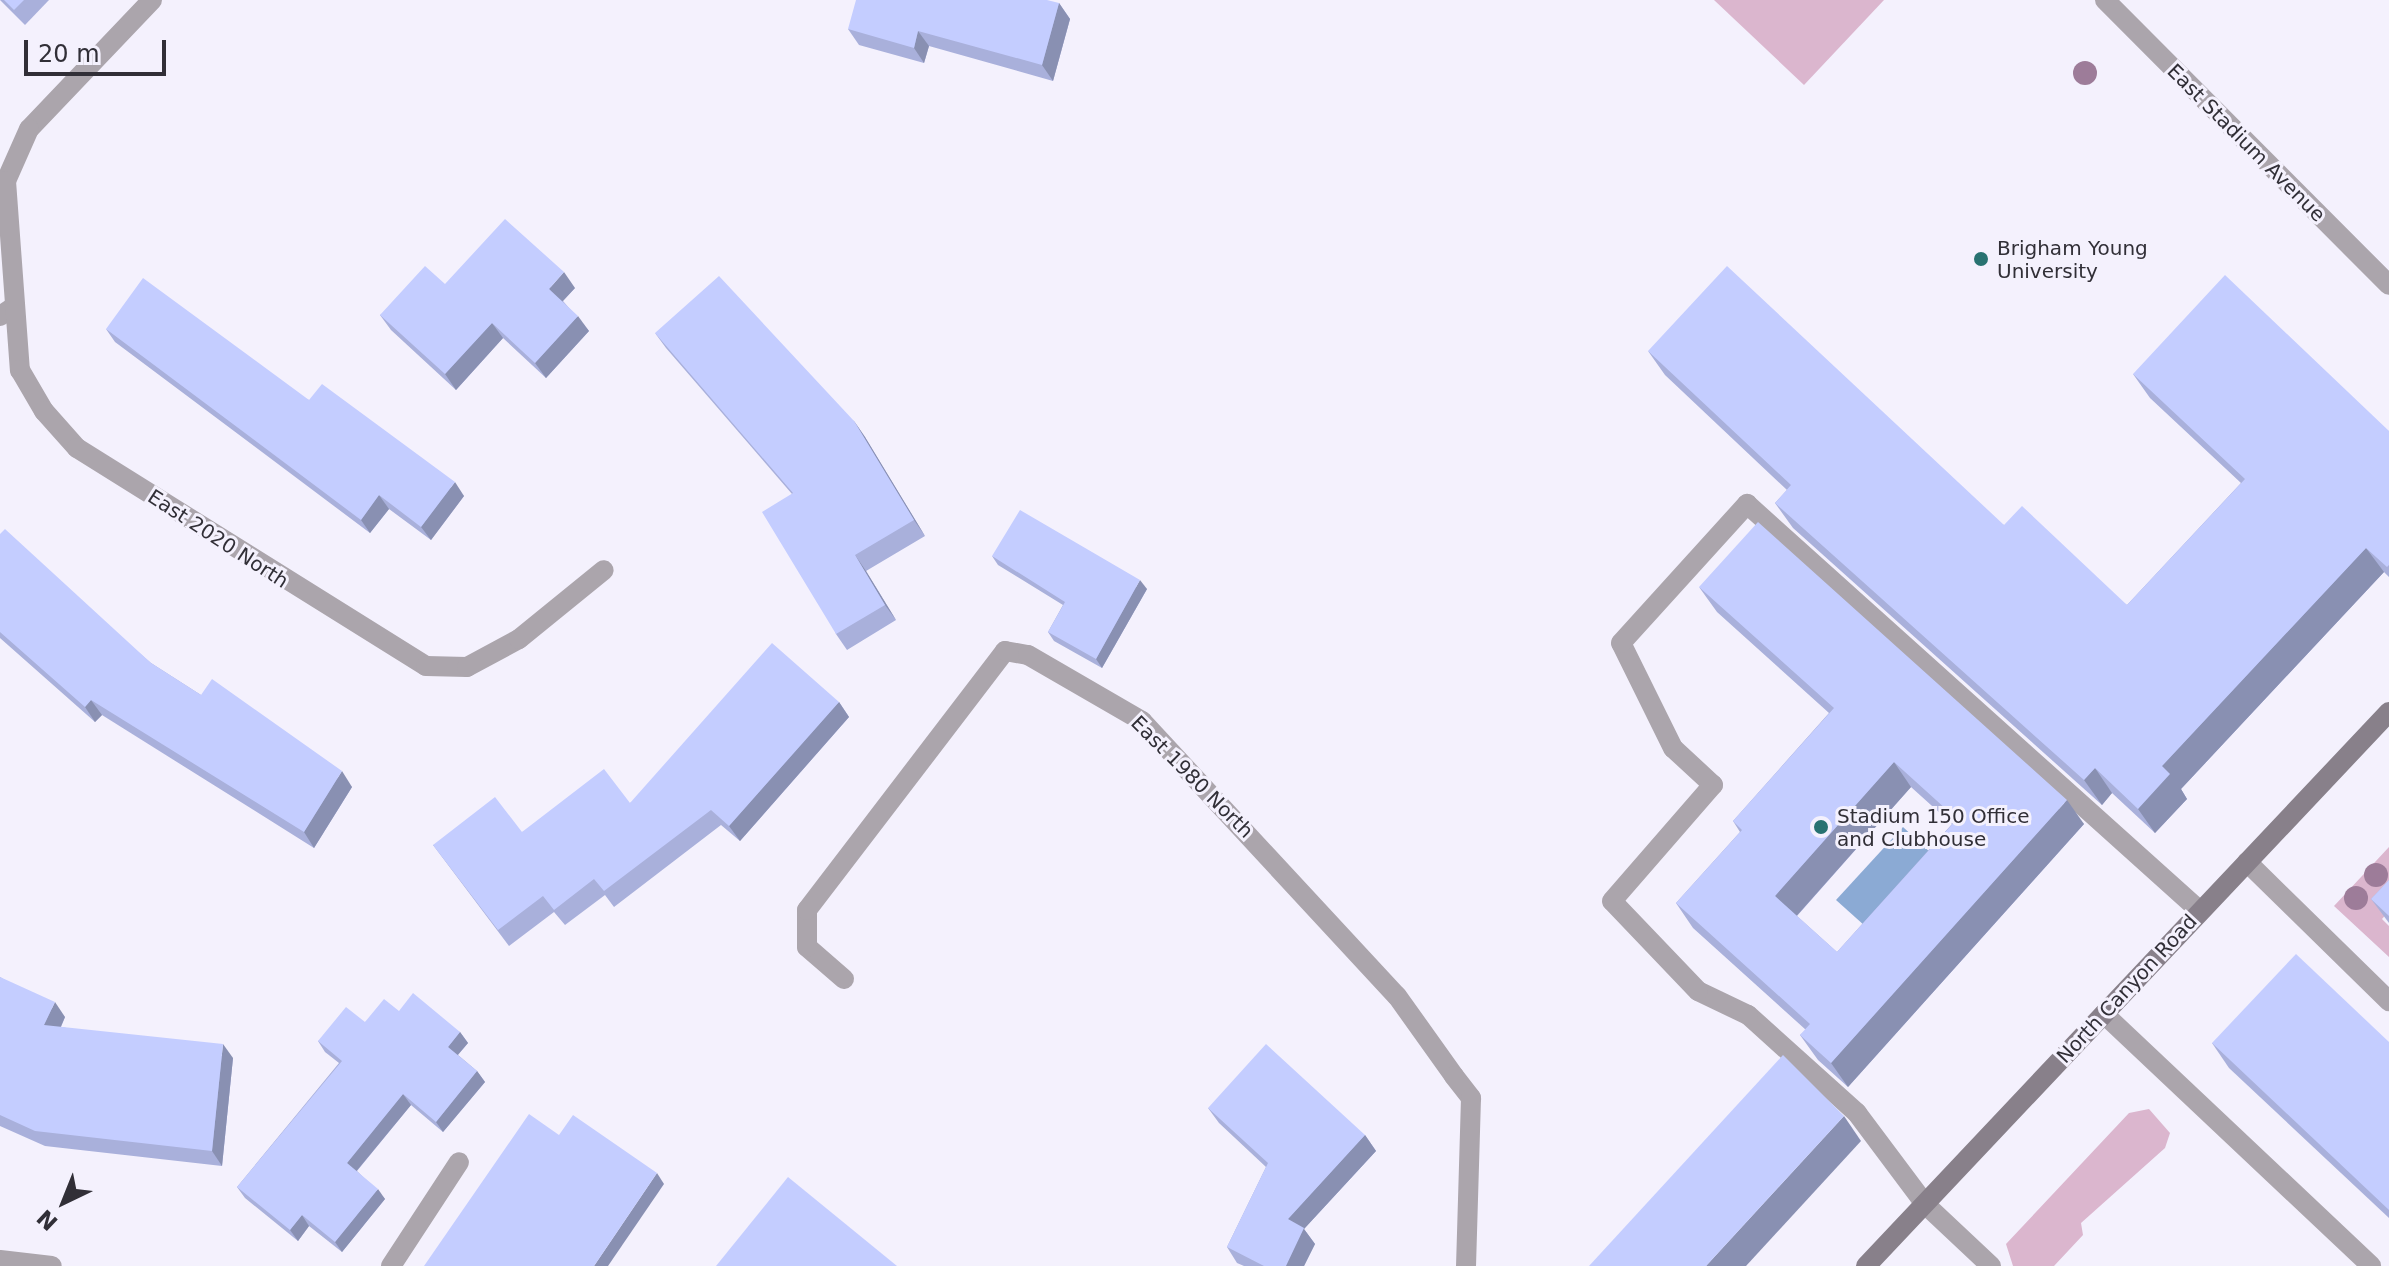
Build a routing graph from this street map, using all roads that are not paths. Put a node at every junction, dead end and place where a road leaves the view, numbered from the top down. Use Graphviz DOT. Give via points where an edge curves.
graph roads {
  1 [pos="152,0"];
  2 [pos="2105,0"];
  3 [pos="2389,285"];
  4 [pos="8,311"];
  5 [pos="604,570"];
  6 [pos="2389,712"];
  7 [pos="2247,862"];
  8 [pos="2200,911"];
  9 [pos="844,979"];
  10 [pos="2389,1001"];
  11 [pos="2104,1014"];
  12 [pos="459,1162"];
  13 [pos="1925,1204"];
  14 [pos="0,1260"];
  15 [pos="52,1266"];
  16 [pos="391,1266"];
  17 [pos="1466,1266"];
  18 [pos="1866,1266"];
  19 [pos="1991,1266"];
  20 [pos="2371,1266"];
  1 -- 4 [label="street, East 2020 North" via="29,129 6,181"];
  2 -- 3 [label="street, East Stadium Avenue"];
  4 -- 5 [label="street, East 2020 North" via="20,370 77,448 426,666 467,667 519,639"];
  6 -- 7 [label="main road, North Canyon Road"];
  7 -- 8 [label="main road, North Canyon Road"];
  7 -- 10 [label="street"];
  8 -- 11 [label="main road, North Canyon Road"];
  8 -- 13 [label="street" via="1747,504 1621,643 1673,748 1713,785 1612,901 1698,991 1748,1015 1857,1113"];
  9 -- 17 [label="street, East 1980 North" via="807,947 807,910 1005,651 1028,655 1142,721 1397,996 1471,1098"];
  11 -- 13 [label="main road, North Canyon Road"];
  11 -- 20 [label="street"];
  12 -- 16 [label="street"];
  13 -- 18 [label="main road, North Canyon Road"];
  13 -- 19 [label="street"];
  14 -- 15 [label="street"];
}
